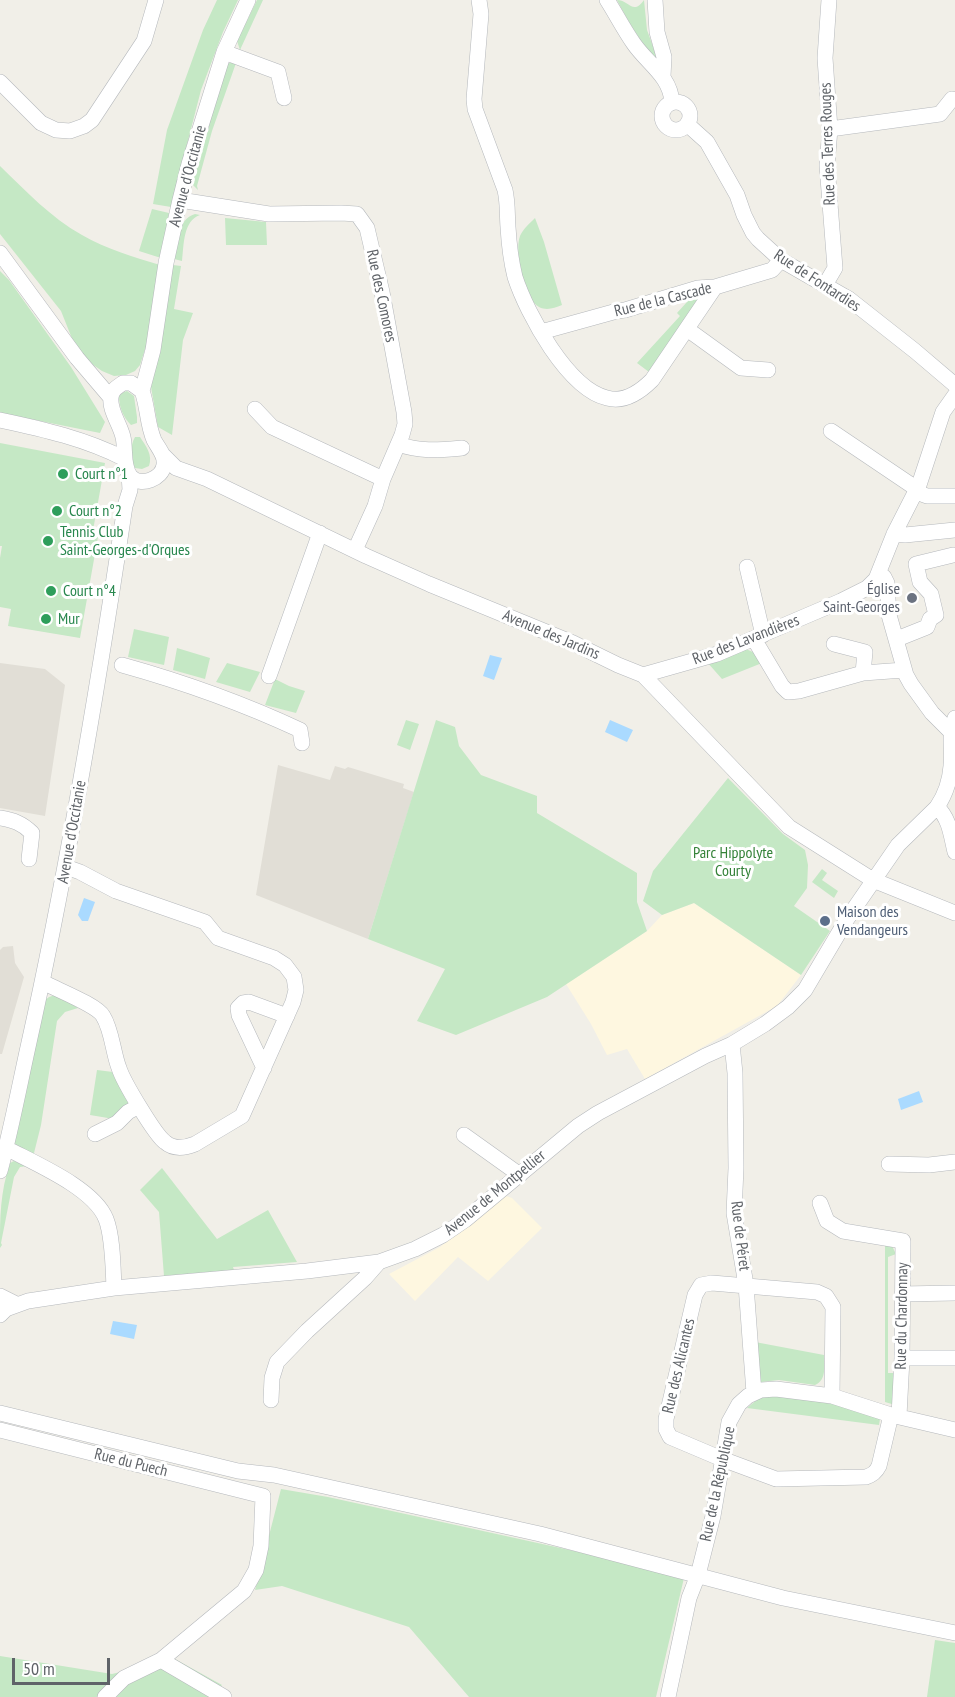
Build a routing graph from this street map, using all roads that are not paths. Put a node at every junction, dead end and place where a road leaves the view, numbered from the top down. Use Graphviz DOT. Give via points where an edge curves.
graph roads {
  1 [pos="156,0"];
  2 [pos="248,0"];
  3 [pos="479,0"];
  4 [pos="607,0"];
  5 [pos="655,0"];
  6 [pos="829,0"];
  7 [pos="224,52"];
  8 [pos="663,76"];
  9 [pos="0,82"];
  10 [pos="284,98"];
  11 [pos="952,99"];
  12 [pos="672,102"];
  13 [pos="687,124"];
  14 [pos="830,129"];
  15 [pos="180,200"];
  16 [pos="0,253"];
  17 [pos="781,260"];
  18 [pos="825,285"];
  19 [pos="715,287"];
  20 [pos="687,329"];
  21 [pos="541,332"];
  22 [pos="768,370"];
  23 [pos="92,375"];
  24 [pos="132,385"];
  25 [pos="955,385"];
  26 [pos="955,395"];
  27 [pos="111,398"];
  28 [pos="255,409"];
  29 [pos="0,420"];
  30 [pos="831,431"];
  31 [pos="123,437"];
  32 [pos="398,444"];
  33 [pos="96,446"];
  34 [pos="462,448"];
  35 [pos="127,467"];
  36 [pos="169,469"];
  37 [pos="383,479"];
  38 [pos="136,486"];
  39 [pos="917,491"];
  40 [pos="955,496"];
  41 [pos="955,530"];
  42 [pos="320,533"];
  43 [pos="894,534"];
  44 [pos="355,550"];
  45 [pos="953,555"];
  46 [pos="747,567"];
  47 [pos="878,576"];
  48 [pos="758,637"];
  49 [pos="897,639"];
  50 [pos="834,644"];
  51 [pos="122,665"];
  52 [pos="905,672"];
  53 [pos="863,673"];
  54 [pos="643,675"];
  55 [pos="269,676"];
  56 [pos="953,725"];
  57 [pos="302,743"];
  58 [pos="950,791"];
  59 [pos="938,807"];
  60 [pos="0,818"];
  61 [pos="951,820"];
  62 [pos="955,852"];
  63 [pos="29,859"];
  64 [pos="66,867"];
  65 [pos="873,880"];
  66 [pos="955,913"];
  67 [pos="43,982"];
  68 [pos="287,1016"];
  69 [pos="732,1044"];
  70 [pos="264,1068"];
  71 [pos="139,1106"];
  72 [pos="95,1134"];
  73 [pos="464,1134"];
  74 [pos="6,1148"];
  75 [pos="955,1162"];
  76 [pos="889,1164"];
  77 [pos="0,1170"];
  78 [pos="520,1175"];
  79 [pos="820,1203"];
  80 [pos="379,1262"];
  81 [pos="746,1285"];
  82 [pos="114,1288"];
  83 [pos="955,1293"];
  84 [pos="902,1294"];
  85 [pos="0,1296"];
  86 [pos="16,1304"];
  87 [pos="0,1315"];
  88 [pos="902,1358"];
  89 [pos="955,1358"];
  90 [pos="754,1393"];
  91 [pos="832,1396"];
  92 [pos="271,1400"];
  93 [pos="0,1413"];
  94 [pos="895,1416"];
  95 [pos="955,1430"];
  96 [pos="0,1431"];
  97 [pos="722,1459"];
  98 [pos="698,1575"];
  99 [pos="955,1633"];
  100 [pos="161,1660"];
  101 [pos="105,1697"];
  102 [pos="224,1697"];
  103 [pos="668,1697"];
  1 -- 9 [label="street" via="144,40 98,113 84,126 63,131 41,123"];
  2 -- 7 [label="street, Avenue d'Occitanie"];
  3 -- 21 [label="street" via="475,109 505,190 515,276"];
  4 -- 8 [label="street" via="642,56"];
  5 -- 8 [label="street"];
  6 -- 14 [label="street, Rue des Terres Rouges" via="825,58"];
  7 -- 10 [label="street" via="278,72"];
  7 -- 15 [label="street, Avenue d'Occitanie"];
  8 -- 12 [label="street"];
  11 -- 14 [label="street" via="940,114"];
  12 -- 13 [label="street" via="681,102 688,108"];
  12 -- 13 [label="street" via="662,111 663,123 675,130"];
  13 -- 17 [label="street, Rue de Fontardies" via="707,142 753,233"];
  14 -- 18 [label="street, Rue des Terres Rouges" via="827,165 835,268"];
  15 -- 24 [label="street, Avenue d'Occitanie" via="153,350"];
  15 -- 32 [label="street, Rue des Comores" via="269,214 357,214 367,228 404,412 405,424"];
  16 -- 23 [label="street"];
  17 -- 18 [label="street, Rue de Fontardies"];
  17 -- 19 [label="street, Rue de la Cascade" via="772,270"];
  18 -- 25 [label="street, Rue de Fontardies" via="849,299"];
  19 -- 20 [label="street"];
  19 -- 21 [label="street, Rue de la Cascade" via="698,288"];
  20 -- 21 [label="street" via="652,380 622,399 608,399 585,386 566,368"];
  20 -- 22 [label="street" via="741,368"];
  23 -- 24 [label="street"];
  23 -- 27 [label="street"];
  24 -- 27 [label="street" via="112,392"];
  24 -- 36 [label="street, Avenue des Jardins"];
  26 -- 39 [label="street" via="943,412"];
  27 -- 31 [label="street, Avenue d'Occitanie"];
  28 -- 37 [label="street" via="272,427"];
  29 -- 33 [label="street"];
  30 -- 39 [label="street"];
  31 -- 33 [label="street"];
  31 -- 35 [label="street, Avenue d'Occitanie"];
  32 -- 34 [label="street" via="413,450"];
  32 -- 37 [label="street, Rue des Comores"];
  33 -- 35 [label="street"];
  35 -- 38 [label="street, Avenue d'Occitanie"];
  36 -- 38 [label="street"];
  36 -- 42 [label="street, Avenue des Jardins" via="207,479"];
  37 -- 44 [label="street, Rue des Comores"];
  38 -- 64 [label="street, Avenue d'Occitanie" via="125,506"];
  39 -- 40 [label="street" via="927,496"];
  39 -- 43 [label="street"];
  41 -- 43 [label="street"];
  42 -- 44 [label="street, Avenue des Jardins"];
  42 -- 55 [label="street"];
  43 -- 47 [label="street"];
  44 -- 54 [label="street, Avenue des Jardins"];
  45 -- 49 [label="street" via="916,564 920,582 931,594 940,616 930,619 927,627"];
  46 -- 48 [label="street"];
  47 -- 48 [label="street, Rue des Lavandières" via="859,593"];
  47 -- 49 [label="street" via="884,577 886,583 889,615"];
  48 -- 53 [label="street" via="788,692"];
  48 -- 54 [label="street, Rue des Lavandières" via="717,654"];
  49 -- 52 [label="street"];
  50 -- 53 [label="street" via="865,652"];
  51 -- 57 [label="street" via="229,699 300,730"];
  52 -- 53 [label="street"];
  52 -- 56 [label="street" via="932,712"];
  54 -- 65 [label="street, Avenue des Jardins" via="789,827"];
  56 -- 58 [label="street"];
  58 -- 59 [label="street"];
  59 -- 61 [label="street"];
  59 -- 65 [label="street, Avenue de Montpellier" via="898,845"];
  60 -- 63 [label="street" via="15,820 32,833"];
  61 -- 62 [label="street"];
  64 -- 67 [label="street, Avenue d'Occitanie"];
  64 -- 68 [label="street" via="116,891 204,922 218,938 285,965 294,977 296,990"];
  65 -- 66 [label="street, Avenue des Jardins"];
  65 -- 69 [label="street, Avenue de Montpellier" via="805,990 788,1007"];
  67 -- 71 [label="street" via="103,1016 119,1071"];
  67 -- 74 [label="street, Avenue d'Occitanie"];
  68 -- 70 [label="street"];
  68 -- 70 [label="street" via="249,1002 238,1008"];
  69 -- 78 [label="street, Avenue de Montpellier" via="598,1113"];
  69 -- 81 [label="street, Rue de Péret" via="734,1213"];
  70 -- 71 [label="street" via="242,1116 188,1147 178,1148 164,1142"];
  71 -- 72 [label="street"];
  73 -- 78 [label="street"];
  74 -- 77 [label="street, Avenue d'Occitanie"];
  74 -- 82 [label="street" via="76,1186 102,1212 107,1224"];
  75 -- 76 [label="street"];
  78 -- 80 [label="street, Avenue de Montpellier" via="443,1235"];
  79 -- 84 [label="street, Rue du Chardonnay" via="827,1221 843,1231 903,1241"];
  80 -- 82 [label="street, Avenue de Montpellier"];
  80 -- 92 [label="street" via="277,1362"];
  81 -- 90 [label="street, Rue de Péret"];
  81 -- 91 [label="street, Rue des Alicantes" via="817,1292 831,1302"];
  81 -- 97 [label="street, Rue des Alicantes" via="712,1283 701,1285 698,1290 666,1419 670,1437"];
  82 -- 86 [label="street, Avenue de Montpellier"];
  83 -- 84 [label="street"];
  84 -- 88 [label="street, Rue du Chardonnay"];
  85 -- 86 [label="street"];
  86 -- 87 [label="street, Avenue de Montpellier"];
  88 -- 89 [label="street"];
  88 -- 94 [label="street, Rue du Chardonnay"];
  90 -- 91 [label="street" via="776,1389"];
  90 -- 97 [label="street, Rue de la République" via="729,1422"];
  91 -- 94 [label="street"];
  93 -- 98 [label="street" via="238,1471 274,1475 492,1522"];
  94 -- 95 [label="street"];
  94 -- 97 [label="street, Rue des Alicantes" via="879,1466 871,1476 776,1479"];
  96 -- 100 [label="street, Rue du Puech" via="263,1496 261,1546 249,1584"];
  97 -- 98 [label="street, Rue de la République"];
  98 -- 99 [label="street" via="783,1598"];
  98 -- 103 [label="street, Rue de la République" via="689,1598"];
  100 -- 101 [label="street" via="124,1678"];
  100 -- 102 [label="street"];
}
